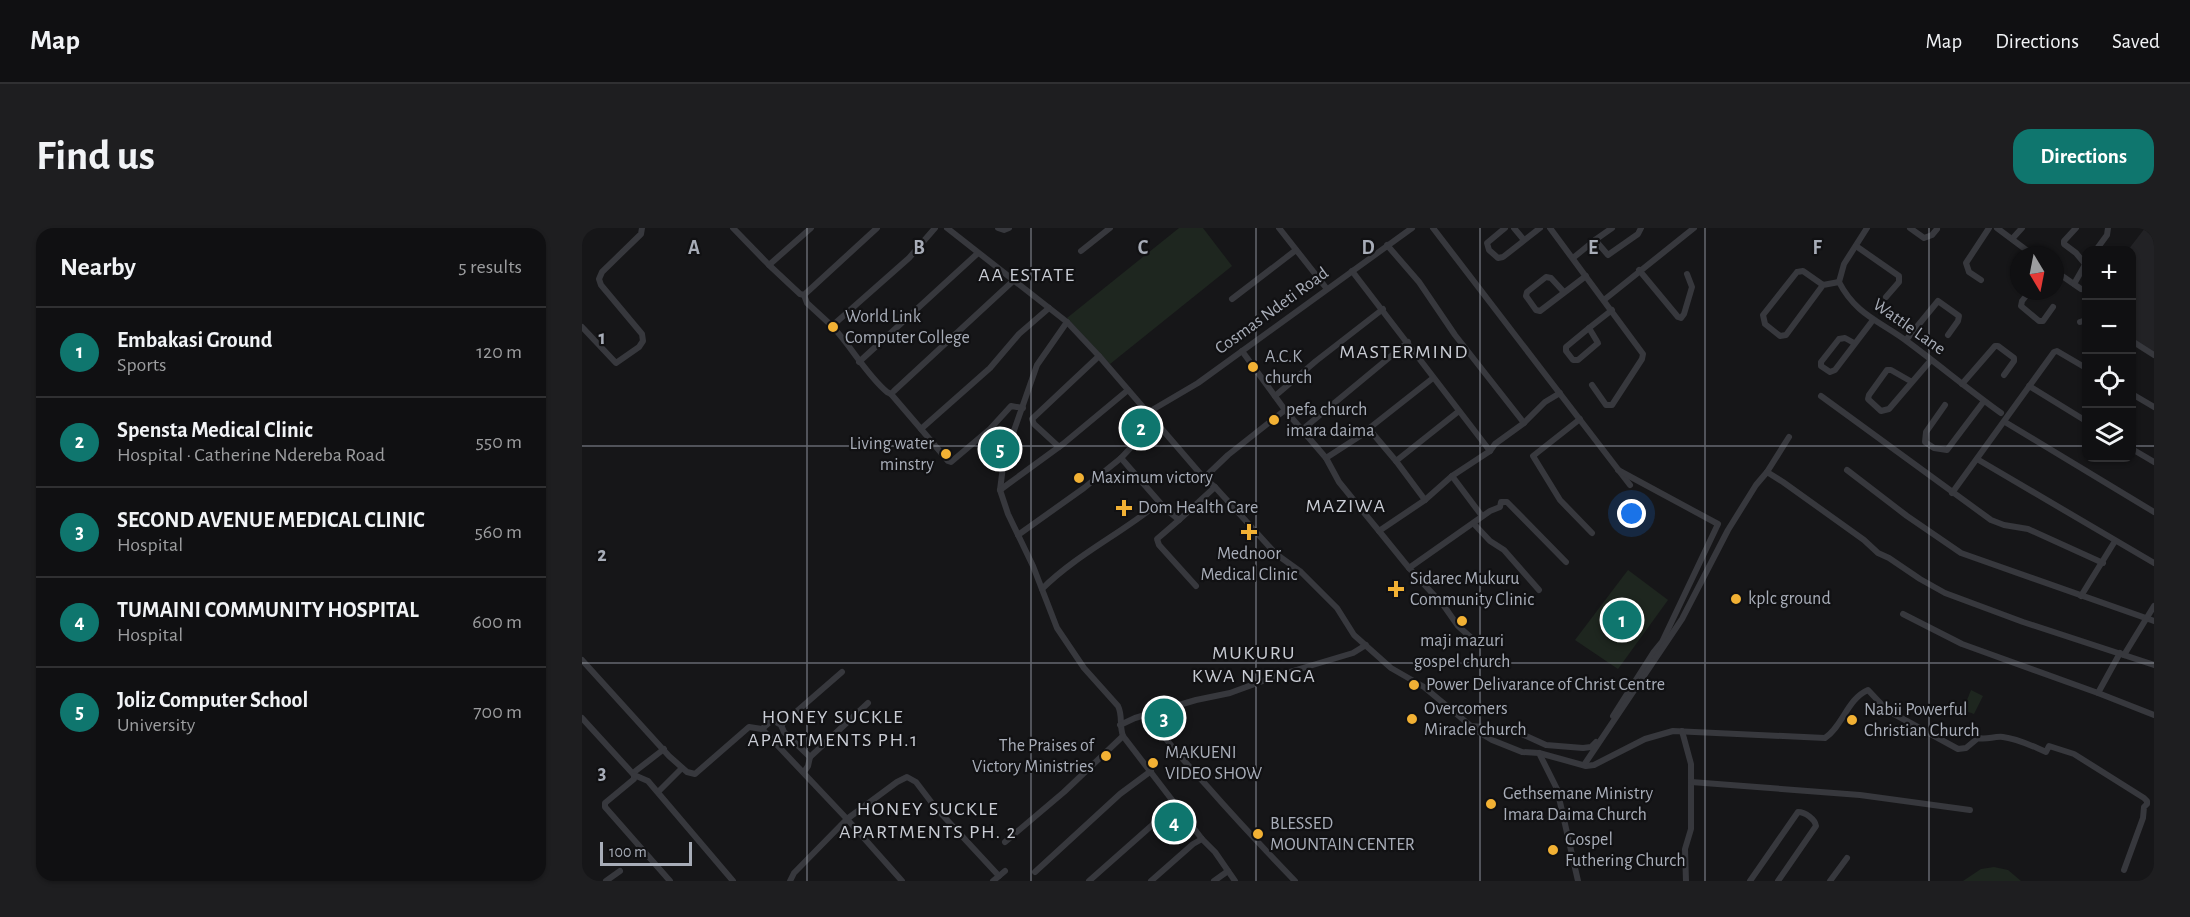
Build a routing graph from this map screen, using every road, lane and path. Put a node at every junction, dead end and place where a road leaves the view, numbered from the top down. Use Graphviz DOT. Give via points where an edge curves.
graph roads {
  1 [pos="642,228"];
  2 [pos="745,228"];
  3 [pos="811,228"];
  4 [pos="877,228"];
  5 [pos="935,228"];
  6 [pos="947,228"];
  7 [pos="998,228"];
  8 [pos="1009,228"];
  9 [pos="1110,228"];
  10 [pos="1279,228"];
  11 [pos="1412,228"];
  12 [pos="1433,228"];
  13 [pos="1505,228"];
  14 [pos="1514,228"];
  15 [pos="1540,228"];
  16 [pos="1550,228"];
  17 [pos="1612,228"];
  18 [pos="1641,228"];
  19 [pos="1694,228"];
  20 [pos="1866,228"];
  21 [pos="1910,228"];
  22 [pos="1989,228"];
  23 [pos="1997,228"];
  24 [pos="2022,228"];
  25 [pos="2076,228"];
  26 [pos="1938,229"];
  27 [pos="736,231"];
  28 [pos="2108,232"];
  29 [pos="2012,239"];
  30 [pos="1524,240"];
  31 [pos="1595,240"];
  32 [pos="1387,245"];
  33 [pos="1856,246"];
  34 [pos="2021,246"];
  35 [pos="2099,246"];
  36 [pos="1296,250"];
  37 [pos="1081,251"];
  38 [pos="978,253"];
  39 [pos="1573,258"];
  40 [pos="2082,260"];
  41 [pos="769,265"];
  42 [pos="1640,270"];
  43 [pos="1352,271"];
  44 [pos="2082,271"];
  45 [pos="1586,276"];
  46 [pos="1688,277"];
  47 [pos="2064,278"];
  48 [pos="1981,280"];
  49 [pos="1013,281"];
  50 [pos="1839,282"];
  51 [pos="2074,284"];
  52 [pos="1823,285"];
  53 [pos="1327,289"];
  54 [pos="2081,289"];
  55 [pos="1563,291"];
  56 [pos="804,295"];
  57 [pos="1886,297"];
  58 [pos="1232,299"];
  59 [pos="1604,300"];
  60 [pos="2023,300"];
  61 [pos="2053,307"];
  62 [pos="1049,308"];
  63 [pos="1383,309"];
  64 [pos="1612,310"];
  65 [pos="1873,320"];
  66 [pos="1067,322"];
  67 [pos="832,326"];
  68 [pos="582,327"];
  69 [pos="1589,328"];
  70 [pos="1948,334"];
  71 [pos="1906,340"];
  72 [pos="1408,342"];
  73 [pos="1854,344"];
  74 [pos="2136,344"];
  75 [pos="1242,351"];
  76 [pos="2154,355"];
  77 [pos="1099,356"];
  78 [pos="1931,360"];
  79 [pos="859,362"];
  80 [pos="2082,366"];
  81 [pos="2004,375"];
  82 [pos="1433,378"];
  83 [pos="1912,382"];
  84 [pos="1962,384"];
  85 [pos="1592,385"];
  86 [pos="2029,386"];
  87 [pos="1128,390"];
  88 [pos="891,393"];
  89 [pos="1560,393"];
  90 [pos="1275,396"];
  91 [pos="1821,396"];
  92 [pos="2136,396"];
  93 [pos="1984,401"];
  94 [pos="1945,405"];
  95 [pos="2154,407"];
  96 [pos="1023,408"];
  97 [pos="1286,410"];
  98 [pos="1459,411"];
  99 [pos="2001,412"];
  100 [pos="1148,413"];
  101 [pos="1580,419"];
  102 [pos="2082,419"];
  103 [pos="1155,422"];
  104 [pos="2005,422"];
  105 [pos="1524,423"];
  106 [pos="921,429"];
  107 [pos="1303,429"];
  108 [pos="1367,430"];
  109 [pos="1789,437"];
  110 [pos="1059,447"];
  111 [pos="1490,451"];
  112 [pos="2136,451"];
  113 [pos="1121,458"];
  114 [pos="1326,458"];
  115 [pos="1977,459"];
  116 [pos="1396,461"];
  117 [pos="2154,462"];
  118 [pos="1618,470"];
  119 [pos="1847,470"];
  120 [pos="1767,472"];
  121 [pos="1452,476"];
  122 [pos="1203,478"];
  123 [pos="1630,485"];
  124 [pos="1215,487"];
  125 [pos="1000,490"];
  126 [pos="1952,494"];
  127 [pos="1425,500"];
  128 [pos="1162,506"];
  129 [pos="2154,512"];
  130 [pos="1482,516"];
  131 [pos="1179,520"];
  132 [pos="1474,524"];
  133 [pos="1379,531"];
  134 [pos="1592,533"];
  135 [pos="1017,535"];
  136 [pos="2115,541"];
  137 [pos="1566,562"];
  138 [pos="2103,563"];
  139 [pos="2154,563"];
  140 [pos="1409,568"];
  141 [pos="1196,586"];
  142 [pos="1042,589"];
  143 [pos="1539,590"];
  144 [pos="2081,596"];
  145 [pos="2154,606"];
  146 [pos="1903,614"];
  147 [pos="2146,618"];
  148 [pos="2154,621"];
  149 [pos="1475,641"];
  150 [pos="1366,645"];
  151 [pos="2122,654"];
  152 [pos="582,660"];
  153 [pos="2154,665"];
  154 [pos="842,672"];
  155 [pos="2098,693"];
  156 [pos="868,703"];
  157 [pos="1149,714"];
  158 [pos="2154,715"];
  159 [pos="582,718"];
  160 [pos="781,725"];
  161 [pos="1120,725"];
  162 [pos="1471,725"];
  163 [pos="762,729"];
  164 [pos="1683,731"];
  165 [pos="1123,736"];
  166 [pos="664,749"];
  167 [pos="1539,753"];
  168 [pos="810,758"];
  169 [pos="1584,765"];
  170 [pos="682,768"];
  171 [pos="1151,771"];
  172 [pos="804,772"];
  173 [pos="633,774"];
  174 [pos="1691,782"];
  175 [pos="658,792"];
  176 [pos="1176,804"];
  177 [pos="1971,810"];
  178 [pos="847,819"];
  179 [pos="1202,839"];
  180 [pos="1005,842"];
  181 [pos="1847,858"];
  182 [pos="2124,870"];
  183 [pos="620,871"];
  184 [pos="1005,871"];
  185 [pos="1228,871"];
  186 [pos="1035,872"];
  187 [pos="999,876"];
  188 [pos="606,881"];
  189 [pos="670,881"];
  190 [pos="733,881"];
  191 [pos="790,881"];
  192 [pos="902,881"];
  193 [pos="993,881"];
  194 [pos="1089,881"];
  195 [pos="1151,881"];
  196 [pos="1214,881"];
  197 [pos="1235,881"];
  198 [pos="1295,881"];
  199 [pos="1578,881"];
  200 [pos="1686,881"];
  201 [pos="1750,881"];
  202 [pos="1778,881"];
  203 [pos="1830,881"];
  1 -- 68 [label="street" via="641,234 598,279 642,334 643,341 616,363"];
  2 -- 27 [label="street"];
  3 -- 41 [label="street"];
  4 -- 56 [label="street"];
  5 -- 67 [label="street" via="909,258"];
  6 -- 38 [label="street"];
  7 -- 8 [label="street"];
  9 -- 37 [label="street"];
  10 -- 36 [label="street"];
  11 -- 32 [label="street, Cosmas Ndeti Road"];
  12 -- 89 [label="street"];
  13 -- 30 [label="street" via="1487,243 1496,257 1503,257"];
  14 -- 30 [label="street"];
  15 -- 30 [label="street"];
  16 -- 39 [label="street"];
  17 -- 31 [label="street"];
  18 -- 31 [label="street" via="1610,255"];
  19 -- 42 [label="street"];
  20 -- 33 [label="street"];
  21 -- 26 [label="street" via="1924,238"];
  22 -- 48 [label="street" via="1966,263 1969,272"];
  23 -- 29 [label="street"];
  24 -- 29 [label="street"];
  25 -- 40 [label="street" via="2064,244"];
  27 -- 41 [label="street"];
  28 -- 35 [label="street"];
  29 -- 34 [label="street"];
  31 -- 39 [label="street"];
  32 -- 43 [label="street, Cosmas Ndeti Road"];
  32 -- 105 [label="street"];
  33 -- 50 [label="street" via="1844,264"];
  33 -- 57 [label="street" via="1899,276 1899,282"];
  36 -- 53 [label="street"];
  36 -- 58 [label="street"];
  38 -- 49 [label="street"];
  38 -- 79 [label="street"];
  39 -- 45 [label="street"];
  41 -- 56 [label="street"];
  42 -- 46 [label="street" via="1680,317 1692,288"];
  42 -- 59 [label="street"];
  43 -- 53 [label="street, Cosmas Ndeti Road"];
  43 -- 63 [label="street"];
  44 -- 51 [label="street"];
  45 -- 55 [label="street"];
  45 -- 59 [label="street"];
  47 -- 51 [label="street"];
  49 -- 62 [label="street"];
  49 -- 88 [label="street"];
  50 -- 52 [label="street"];
  50 -- 65 [label="street, Wattle Lane" via="1857,308"];
  51 -- 54 [label="street"];
  52 -- 52 [label="street" via="1788,332 1780,336 1765,324 1763,315 1799,271"];
  53 -- 75 [label="street, Cosmas Ndeti Road"];
  55 -- 55 [label="street" via="1546,277 1526,296 1540,311"];
  56 -- 67 [label="street" via="807,303"];
  59 -- 64 [label="street"];
  60 -- 61 [label="street" via="2020,306 2039,321"];
  62 -- 66 [label="street"];
  62 -- 106 [label="street" via="1019,334 990,368"];
  63 -- 72 [label="street"];
  63 -- 90 [label="street"];
  64 -- 69 [label="street"];
  64 -- 85 [label="street" via="1643,357 1612,405 1606,405"];
  65 -- 71 [label="street, Wattle Lane"];
  65 -- 73 [label="street"];
  66 -- 77 [label="street"];
  66 -- 96 [label="street" via="1037,364"];
  67 -- 79 [label="street"];
  69 -- 69 [label="street" via="1566,347 1575,360 1598,343"];
  70 -- 71 [label="street" via="1959,316 1938,301"];
  71 -- 78 [label="street, Wattle Lane"];
  72 -- 82 [label="street"];
  72 -- 107 [label="street"];
  73 -- 73 [label="street" via="1839,339 1821,366 1830,372 1835,370"];
  74 -- 76 [label="street"];
  75 -- 90 [label="street"];
  75 -- 100 [label="street, Cosmas Ndeti Road"];
  77 -- 87 [label="street"];
  77 -- 110 [label="street" via="1032,418"];
  78 -- 83 [label="street"];
  78 -- 84 [label="street, Wattle Lane"];
  79 -- 88 [label="street"];
  80 -- 86 [label="street" via="2055,351"];
  81 -- 84 [label="street" via="2014,358 1995,346"];
  82 -- 98 [label="street"];
  82 -- 108 [label="street"];
  83 -- 83 [label="street" via="1887,370 1868,399 1886,411"];
  84 -- 93 [label="street, Wattle Lane"];
  86 -- 102 [label="street"];
  86 -- 104 [label="street"];
  87 -- 100 [label="street"];
  87 -- 110 [label="street"];
  88 -- 106 [label="street"];
  89 -- 101 [label="street"];
  89 -- 105 [label="street"];
  90 -- 97 [label="street"];
  91 -- 126 [label="street"];
  92 -- 95 [label="street"];
  93 -- 94 [label="street" via="1947,450 1925,442 1926,432"];
  93 -- 99 [label="street, Wattle Lane"];
  96 -- 106 [label="street" via="1011,406 951,462"];
  96 -- 125 [label="street" via="1004,459"];
  97 -- 107 [label="street"];
  97 -- 122 [label="street"];
  98 -- 111 [label="street"];
  98 -- 116 [label="street"];
  100 -- 103 [label="street"];
  101 -- 118 [label="street"];
  101 -- 134 [label="street" via="1533,456 1560,500"];
  103 -- 113 [label="street"];
  103 -- 122 [label="street"];
  104 -- 115 [label="street"];
  104 -- 129 [label="street"];
  105 -- 111 [label="street"];
  107 -- 114 [label="street"];
  108 -- 114 [label="street"];
  108 -- 116 [label="street" via="1373,432"];
  109 -- 120 [label="street"];
  110 -- 125 [label="street"];
  111 -- 121 [label="street"];
  112 -- 117 [label="street"];
  113 -- 128 [label="street"];
  113 -- 135 [label="street"];
  114 -- 133 [label="street" via="1339,482"];
  115 -- 126 [label="street"];
  115 -- 136 [label="street"];
  116 -- 127 [label="street"];
  118 -- 123 [label="street"];
  118 -- 162 [label="street" via="1719,524 1662,642 1591,747 1542,745 1511,729"];
  119 -- 144 [label="street" via="1961,553"];
  120 -- 151 [label="street" via="1878,553 1935,588"];
  120 -- 169 [label="street" via="1728,530 1682,619"];
  121 -- 127 [label="street"];
  121 -- 130 [label="street"];
  122 -- 124 [label="street"];
  124 -- 131 [label="street"];
  124 -- 150 [label="street" via="1271,549 1337,608 1354,635"];
  125 -- 135 [label="street"];
  126 -- 138 [label="street" via="1990,520 2028,529"];
  127 -- 133 [label="street"];
  128 -- 131 [label="street"];
  128 -- 142 [label="street" via="1156,505"];
  130 -- 132 [label="street"];
  130 -- 137 [label="street" via="1506,502"];
  131 -- 141 [label="street" via="1157,539"];
  132 -- 140 [label="street"];
  132 -- 143 [label="street" via="1504,550"];
  133 -- 140 [label="street"];
  135 -- 142 [label="street"];
  136 -- 138 [label="street"];
  136 -- 139 [label="street"];
  138 -- 144 [label="street"];
  140 -- 149 [label="street"];
  142 -- 161 [label="street" via="1057,628 1071,650 1118,706"];
  144 -- 147 [label="street"];
  145 -- 147 [label="street"];
  146 -- 155 [label="street" via="1962,644"];
  147 -- 148 [label="street"];
  147 -- 151 [label="street"];
  150 -- 157 [label="street" via="1353,653 1230,693"];
  150 -- 162 [label="street" via="1391,668 1424,687"];
  151 -- 153 [label="street"];
  151 -- 155 [label="street"];
  152 -- 166 [label="street"];
  154 -- 160 [label="street"];
  155 -- 158 [label="street"];
  156 -- 168 [label="street"];
  157 -- 161 [label="street"];
  157 -- 198 [label="street" via="1176,752"];
  159 -- 173 [label="street"];
  160 -- 163 [label="street" via="772,720"];
  160 -- 168 [label="street"];
  161 -- 165 [label="street"];
  162 -- 167 [label="street" via="1508,748"];
  163 -- 170 [label="street" via="749,727 695,774"];
  163 -- 172 [label="street"];
  164 -- 169 [label="street" via="1645,739 1594,765"];
  164 -- 174 [label="street"];
  164 -- 182 [label="street" via="1825,738 1866,690 1894,714 1958,749 1978,738 2000,736 2046,752 2049,746 2060,749 2147,801"];
  165 -- 171 [label="street"];
  165 -- 180 [label="street"];
  166 -- 170 [label="street"];
  166 -- 173 [label="street"];
  167 -- 169 [label="street"];
  167 -- 199 [label="street" via="1557,789"];
  168 -- 172 [label="street"];
  170 -- 175 [label="street"];
  171 -- 176 [label="street"];
  171 -- 186 [label="street" via="1120,794"];
  172 -- 178 [label="street"];
  173 -- 175 [label="street" via="648,781"];
  173 -- 189 [label="street" via="633,779 605,807"];
  174 -- 177 [label="street" via="1860,795"];
  174 -- 200 [label="street"];
  175 -- 190 [label="street"];
  176 -- 179 [label="street"];
  176 -- 194 [label="street"];
  178 -- 187 [label="street" via="903,778 911,778"];
  178 -- 191 [label="street"];
  178 -- 192 [label="street"];
  179 -- 185 [label="street"];
  179 -- 195 [label="street"];
  181 -- 203 [label="street"];
  183 -- 188 [label="street"];
  184 -- 187 [label="street"];
  185 -- 196 [label="street"];
  185 -- 197 [label="street"];
  187 -- 193 [label="street"];
  201 -- 202 [label="street" via="1798,812 1805,813 1816,826"];
}
